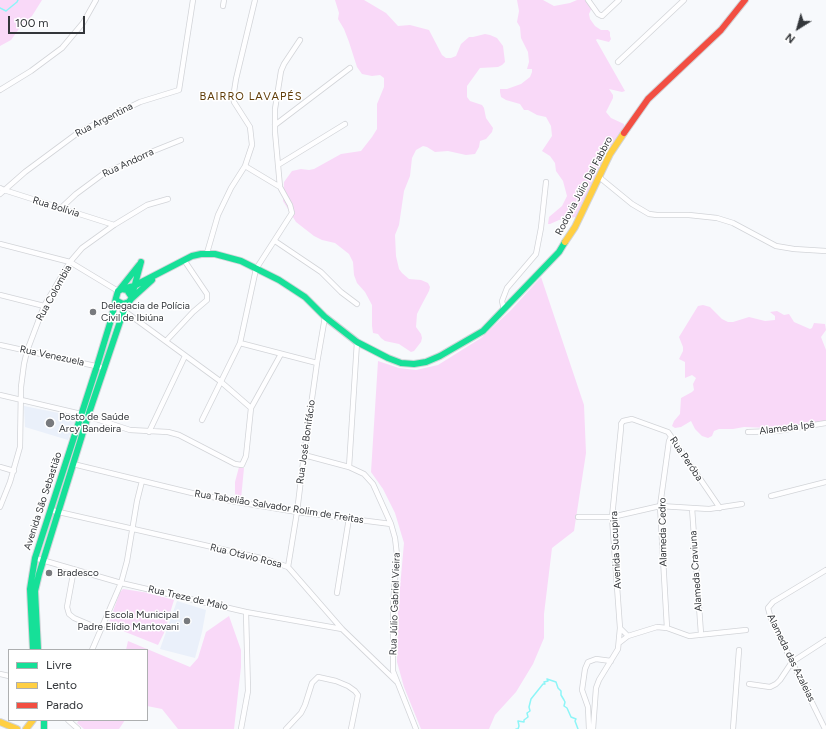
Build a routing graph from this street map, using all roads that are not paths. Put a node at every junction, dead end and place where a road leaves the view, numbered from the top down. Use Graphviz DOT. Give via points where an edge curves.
graph roads {
  1 [pos="96,0"];
  2 [pos="193,0"];
  3 [pos="224,0"];
  4 [pos="255,0"];
  5 [pos="588,0"];
  6 [pos="619,0"];
  7 [pos="684,0"];
  8 [pos="742,2"];
  9 [pos="223,6"];
  10 [pos="300,40"];
  11 [pos="618,62"];
  12 [pos="350,68"];
  13 [pos="0,90"];
  14 [pos="344,124"];
  15 [pos="275,125"];
  16 [pos="182,140"];
  17 [pos="278,165"];
  18 [pos="245,166"];
  19 [pos="599,177"];
  20 [pos="546,182"];
  21 [pos="280,187"];
  22 [pos="1,191"];
  23 [pos="168,199"];
  24 [pos="60,208"];
  25 [pos="114,225"];
  26 [pos="275,240"];
  27 [pos="0,244"];
  28 [pos="826,251"];
  29 [pos="208,253"];
  30 [pos="184,260"];
  31 [pos="70,262"];
  32 [pos="256,269"];
  33 [pos="160,272"];
  34 [pos="134,286"];
  35 [pos="118,294"];
  36 [pos="0,295"];
  37 [pos="131,297"];
  38 [pos="126,304"];
  39 [pos="357,304"];
  40 [pos="44,306"];
  41 [pos="123,310"];
  42 [pos="504,310"];
  43 [pos="325,317"];
  44 [pos="106,339"];
  45 [pos="113,340"];
  46 [pos="166,341"];
  47 [pos="357,342"];
  48 [pos="240,343"];
  49 [pos="0,345"];
  50 [pos="27,351"];
  51 [pos="280,354"];
  52 [pos="184,356"];
  53 [pos="317,363"];
  54 [pos="101,367"];
  55 [pos="220,382"];
  56 [pos="0,395"];
  57 [pos="20,399"];
  58 [pos="251,408"];
  59 [pos="81,414"];
  60 [pos="88,416"];
  61 [pos="202,420"];
  62 [pos="826,423"];
  63 [pos="621,424"];
  64 [pos="150,432"];
  65 [pos="748,432"];
  66 [pos="671,437"];
  67 [pos="304,455"];
  68 [pos="73,464"];
  69 [pos="0,467"];
  70 [pos="349,467"];
  71 [pos="14,471"];
  72 [pos="142,481"];
  73 [pos="59,482"];
  74 [pos="826,482"];
  75 [pos="66,484"];
  76 [pos="771,496"];
  77 [pos="742,504"];
  78 [pos="660,506"];
  79 [pos="0,507"];
  80 [pos="692,508"];
  81 [pos="720,508"];
  82 [pos="50,510"];
  83 [pos="57,512"];
  84 [pos="297,512"];
  85 [pos="578,517"];
  86 [pos="612,517"];
  87 [pos="349,518"];
  88 [pos="391,524"];
  89 [pos="132,530"];
  90 [pos="35,558"];
  91 [pos="43,560"];
  92 [pos="288,567"];
  93 [pos="74,569"];
  94 [pos="826,570"];
  95 [pos="30,582"];
  96 [pos="37,583"];
  97 [pos="121,583"];
  98 [pos="337,593"];
  99 [pos="246,612"];
  100 [pos="620,628"];
  101 [pos="667,628"];
  102 [pos="100,629"];
  103 [pos="342,629"];
  104 [pos="746,630"];
  105 [pos="701,634"];
  106 [pos="628,636"];
  107 [pos="826,640"];
  108 [pos="619,643"];
  109 [pos="33,649"];
  110 [pos="38,649"];
  111 [pos="92,649"];
  112 [pos="739,650"];
  113 [pos="611,661"];
  114 [pos="792,662"];
  115 [pos="397,682"];
  116 [pos="749,684"];
  117 [pos="69,721"];
  118 [pos="0,722"];
  119 [pos="17,729"];
  120 [pos="78,729"];
  121 [pos="241,729"];
  122 [pos="286,729"];
  123 [pos="351,729"];
  124 [pos="416,729"];
  125 [pos="589,729"];
  126 [pos="593,729"];
  127 [pos="733,729"];
  128 [pos="825,729"];
  1 -- 13 [label="street" via="83,23 62,48"];
  2 -- 22 [label="street, Rua Argentina" via="179,90 140,102 79,132"];
  3 -- 9 [label="street"];
  4 -- 18 [label="street" via="233,98 250,127 252,145"];
  5 -- 6 [label="street" via="598,14 604,15"];
  7 -- 11 [label="street"];
  8 -- 19 [label="main road, Rodovia Júlio Dal Fabbro" via="733,17 708,43 648,99 623,133"];
  10 -- 15 [label="street" via="281,71"];
  12 -- 15 [label="street"];
  14 -- 17 [label="street"];
  15 -- 17 [label="street"];
  16 -- 24 [label="street, Rua Andorra" via="103,174"];
  17 -- 21 [label="street"];
  18 -- 21 [label="street"];
  18 -- 29 [label="street" via="220,210"];
  19 -- 28 [label="street" via="632,204 649,214 717,218 733,223 776,246 794,250"];
  19 -- 42 [label="main road, Rodovia Júlio Dal Fabbro" via="576,227 559,252"];
  20 -- 42 [label="street" via="536,254 508,288 502,301"];
  21 -- 26 [label="street" via="288,198 292,212"];
  22 -- 24 [label="street, Rua Bolívia"];
  23 -- 25 [label="street, Rua Colombia" via="147,205"];
  24 -- 25 [label="street, Rua Bolívia"];
  25 -- 31 [label="street, Rua Colombia" via="82,248"];
  26 -- 32 [label="street"];
  26 -- 39 [label="street" via="321,272"];
  27 -- 31 [label="street"];
  29 -- 30 [label="main road"];
  29 -- 32 [label="main road, Rodovia Júlio Dal Fabbro" via="241,261"];
  30 -- 33 [label="main road"];
  30 -- 46 [label="street" via="207,297"];
  31 -- 35 [label="street"];
  31 -- 40 [label="street, Rua Colombia"];
  32 -- 43 [label="main road, Rodovia Júlio Dal Fabbro" via="298,293"];
  32 -- 48 [label="street"];
  33 -- 34 [label="main road"];
  33 -- 37 [label="main road"];
  34 -- 35 [label="main road"];
  34 -- 35 [label="main road, Avenida São Sebastião" via="141,262"];
  34 -- 37 [label="main road, Avenida São Sebastião"];
  35 -- 37 [label="main road" via="127,290"];
  35 -- 38 [label="main road" via="123,304"];
  35 -- 41 [label="street"];
  35 -- 44 [label="main road, Avenida São Sebastião"];
  36 -- 40 [label="street"];
  37 -- 38 [label="main road, Avenida São Sebastião"];
  38 -- 41 [label="main road, Avenida São Sebastião"];
  40 -- 50 [label="street, Rua Colombia"];
  41 -- 45 [label="main road, Avenida São Sebastião"];
  41 -- 46 [label="street"];
  42 -- 47 [label="main road, Rodovia Júlio Dal Fabbro" via="477,334 454,349 426,362 401,363"];
  43 -- 47 [label="main road, Rodovia Júlio Dal Fabbro"];
  43 -- 53 [label="street, Rua José Bonifácio"];
  44 -- 45 [label="main road"];
  44 -- 54 [label="main road, Avenida São Sebastião"];
  45 -- 54 [label="main road, Avenida São Sebastião"];
  46 -- 52 [label="street"];
  47 -- 70 [label="street"];
  48 -- 51 [label="street"];
  48 -- 55 [label="street"];
  49 -- 50 [label="street, Rua Venezuela"];
  50 -- 54 [label="street, Rua Venezuela"];
  50 -- 57 [label="street, Rua Colombia"];
  51 -- 53 [label="street"];
  51 -- 58 [label="street"];
  52 -- 55 [label="street"];
  52 -- 64 [label="street"];
  53 -- 67 [label="street, Rua José Bonifácio"];
  54 -- 59 [label="main road, Avenida São Sebastião"];
  54 -- 60 [label="main road, Avenida São Sebastião"];
  55 -- 58 [label="street"];
  55 -- 61 [label="street"];
  56 -- 57 [label="street"];
  57 -- 59 [label="street"];
  57 -- 71 [label="street, Rua Colombia" via="20,447"];
  58 -- 64 [label="street" via="246,456 242,465 235,464 179,435"];
  59 -- 60 [label="street"];
  59 -- 73 [label="main road, Avenida São Sebastião"];
  60 -- 64 [label="street" via="130,430"];
  60 -- 68 [label="main road, Avenida São Sebastião"];
  62 -- 65 [label="street, Alameda Ipê" via="777,431"];
  63 -- 66 [label="street, Rua Peróba" via="632,419 668,432"];
  63 -- 86 [label="street, Avenida Sucupira"];
  66 -- 78 [label="street, Alameda Cedro"];
  66 -- 81 [label="street, Rua Peróba"];
  67 -- 70 [label="street, Rua Júlio Gabriel Vieira"];
  67 -- 84 [label="street, Rua José Bonifácio"];
  68 -- 72 [label="street, Rua Tabelião Salvador Rolim de Freitas"];
  68 -- 75 [label="main road, Avenida São Sebastião"];
  69 -- 71 [label="street"];
  70 -- 88 [label="street, Rua Júlio Gabriel Vieira" via="364,474 373,484"];
  71 -- 79 [label="street, Rua Colombia"];
  72 -- 84 [label="street, Rua Tabelião Salvador Rolim de Freitas"];
  72 -- 89 [label="street"];
  73 -- 75 [label="main road"];
  73 -- 82 [label="main road, Avenida São Sebastião"];
  74 -- 76 [label="street"];
  75 -- 83 [label="main road, Avenida São Sebastião"];
  77 -- 81 [label="street"];
  78 -- 80 [label="street"];
  78 -- 86 [label="street"];
  78 -- 101 [label="street, Alameda Cedro"];
  80 -- 81 [label="street"];
  80 -- 105 [label="street, Alameda Craviuna"];
  82 -- 83 [label="street, Rua Otávio Rosa"];
  82 -- 90 [label="main road, Avenida São Sebastião"];
  83 -- 89 [label="street, Rua Otávio Rosa"];
  83 -- 91 [label="main road, Avenida São Sebastião"];
  84 -- 87 [label="street, Rua Tabelião Salvador Rolim de Freitas"];
  84 -- 92 [label="street, Rua José Bonifácio"];
  85 -- 86 [label="street"];
  86 -- 100 [label="street, Avenida Sucupira"];
  87 -- 88 [label="street, Rua Tabelião Salvador Rolim de Freitas"];
  87 -- 98 [label="street"];
  88 -- 115 [label="street, Rua Júlio Gabriel Vieira" via="397,555 392,654 393,672"];
  89 -- 92 [label="street, Rua Otávio Rosa" via="264,559"];
  89 -- 97 [label="street"];
  90 -- 91 [label="street, Rua Treze de Maio"];
  90 -- 95 [label="main road, Avenida São Sebastião"];
  91 -- 93 [label="street, Rua Treze de Maio"];
  91 -- 96 [label="main road, Avenida São Sebastião"];
  92 -- 103 [label="street, Rua Otávio Rosa"];
  93 -- 97 [label="street, Rua Treze de Maio"];
  93 -- 102 [label="street" via="67,607 69,614"];
  94 -- 114 [label="street, Alameda das Azaleias" via="773,602 768,608"];
  95 -- 96 [label="main road"];
  95 -- 109 [label="main road, Avenida São Sebastião"];
  96 -- 110 [label="main road, Avenida São Sebastião" via="35,603"];
  97 -- 99 [label="street, Rua Treze de Maio"];
  97 -- 102 [label="street"];
  99 -- 103 [label="street, Rua Treze de Maio"];
  99 -- 121 [label="street" via="248,691"];
  100 -- 106 [label="street"];
  100 -- 108 [label="street, Avenida Sucupira"];
  101 -- 105 [label="street" via="689,636"];
  101 -- 106 [label="street" via="657,627"];
  102 -- 111 [label="street"];
  103 -- 115 [label="street, Rua Otávio Rosa"];
  104 -- 105 [label="street"];
  106 -- 108 [label="street"];
  107 -- 114 [label="street"];
  108 -- 113 [label="street, Avenida Sucupira"];
  112 -- 127 [label="street"];
  113 -- 125 [label="street" via="596,659 588,662 585,669 582,690 588,707"];
  113 -- 126 [label="street, Avenida Sucupira" via="596,688"];
  114 -- 116 [label="street" via="776,684 770,687"];
  114 -- 128 [label="street, Alameda das Azaleias"];
  115 -- 124 [label="street, Rua Júlio Gabriel Vieira"];
  117 -- 120 [label="street"];
  118 -- 119 [label="main road"];
  122 -- 123 [label="street" via="305,705 316,678 336,681 358,695"];
}
